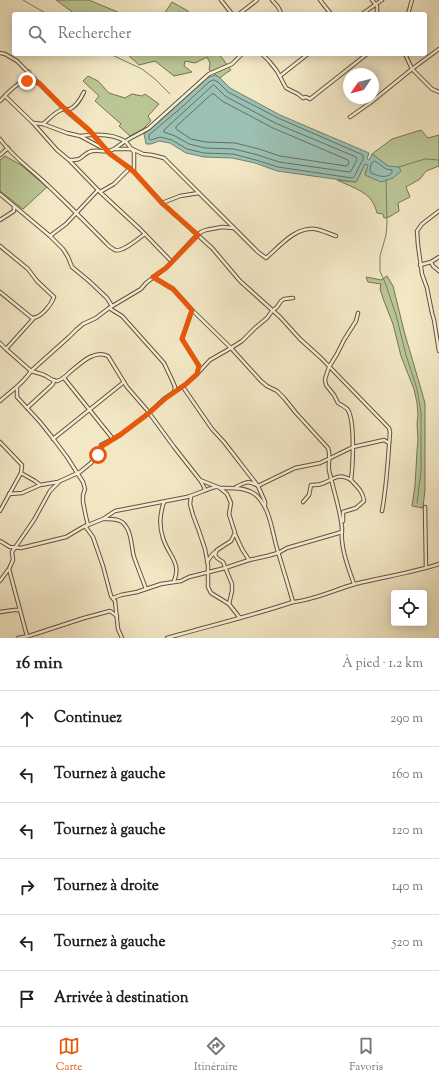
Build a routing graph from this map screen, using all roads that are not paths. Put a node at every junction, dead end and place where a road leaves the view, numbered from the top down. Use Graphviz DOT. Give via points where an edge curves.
graph roads {
  1 [pos="221,0"];
  2 [pos="257,0"];
  3 [pos="272,0"];
  4 [pos="320,0"];
  5 [pos="372,0"];
  6 [pos="382,0"];
  7 [pos="412,0"];
  8 [pos="375,4"];
  9 [pos="230,12"];
  10 [pos="241,12"];
  11 [pos="281,12"];
  12 [pos="329,12"];
  13 [pos="365,12"];
  14 [pos="377,12"];
  15 [pos="409,12"];
  16 [pos="439,49"];
  17 [pos="0,53"];
  18 [pos="240,56"];
  19 [pos="264,56"];
  20 [pos="305,56"];
  21 [pos="364,56"];
  22 [pos="406,56"];
  23 [pos="412,69"];
  24 [pos="29,72"];
  25 [pos="280,76"];
  26 [pos="39,83"];
  27 [pos="18,85"];
  28 [pos="84,92"];
  29 [pos="439,92"];
  30 [pos="5,96"];
  31 [pos="0,101"];
  32 [pos="64,108"];
  33 [pos="350,117"];
  34 [pos="33,123"];
  35 [pos="43,124"];
  36 [pos="93,135"];
  37 [pos="80,136"];
  38 [pos="0,139"];
  39 [pos="125,142"];
  40 [pos="8,148"];
  41 [pos="115,149"];
  42 [pos="132,149"];
  43 [pos="108,152"];
  44 [pos="0,155"];
  45 [pos="69,160"];
  46 [pos="130,168"];
  47 [pos="134,172"];
  48 [pos="99,191"];
  49 [pos="200,193"];
  50 [pos="0,194"];
  51 [pos="162,203"];
  52 [pos="14,206"];
  53 [pos="439,211"];
  54 [pos="76,213"];
  55 [pos="0,220"];
  56 [pos="234,228"];
  57 [pos="145,234"];
  58 [pos="198,235"];
  59 [pos="50,236"];
  60 [pos="336,236"];
  61 [pos="0,246"];
  62 [pos="439,257"];
  63 [pos="172,262"];
  64 [pos="431,262"];
  65 [pos="420,264"];
  66 [pos="439,271"];
  67 [pos="153,277"];
  68 [pos="0,292"];
  69 [pos="293,298"];
  70 [pos="111,307"];
  71 [pos="192,310"];
  72 [pos="272,311"];
  73 [pos="358,313"];
  74 [pos="35,318"];
  75 [pos="0,343"];
  76 [pos="231,348"];
  77 [pos="6,349"];
  78 [pos="439,351"];
  79 [pos="329,367"];
  80 [pos="31,370"];
  81 [pos="197,374"];
  82 [pos="64,378"];
  83 [pos="54,380"];
  84 [pos="124,382"];
  85 [pos="17,387"];
  86 [pos="183,387"];
  87 [pos="174,392"];
  88 [pos="0,400"];
  89 [pos="27,408"];
  90 [pos="89,410"];
  91 [pos="149,413"];
  92 [pos="53,439"];
  93 [pos="113,439"];
  94 [pos="0,442"];
  95 [pos="389,444"];
  96 [pos="353,447"];
  97 [pos="330,458"];
  98 [pos="21,473"];
  99 [pos="78,473"];
  100 [pos="200,480"];
  101 [pos="332,480"];
  102 [pos="352,480"];
  103 [pos="58,482"];
  104 [pos="40,484"];
  105 [pos="258,486"];
  106 [pos="215,487"];
  107 [pos="220,488"];
  108 [pos="236,488"];
  109 [pos="205,490"];
  110 [pos="9,494"];
  111 [pos="191,496"];
  112 [pos="164,502"];
  113 [pos="302,502"];
  114 [pos="425,507"];
  115 [pos="265,508"];
  116 [pos="0,511"];
  117 [pos="382,511"];
  118 [pos="103,519"];
  119 [pos="87,526"];
  120 [pos="342,530"];
  121 [pos="235,533"];
  122 [pos="0,541"];
  123 [pos="15,548"];
  124 [pos="217,550"];
  125 [pos="278,553"];
  126 [pos="249,560"];
  127 [pos="207,562"];
  128 [pos="439,564"];
  129 [pos="225,568"];
  130 [pos="426,568"];
  131 [pos="9,569"];
  132 [pos="208,572"];
  133 [pos="0,581"];
  134 [pos="174,582"];
  135 [pos="354,584"];
  136 [pos="146,589"];
  137 [pos="113,598"];
  138 [pos="293,602"];
  139 [pos="229,604"];
  140 [pos="20,610"];
  141 [pos="0,612"];
  142 [pos="117,616"];
  143 [pos="240,618"];
  144 [pos="27,636"];
  145 [pos="18,638"];
  146 [pos="122,638"];
  147 [pos="167,638"];
  1 -- 9 [label="street"];
  2 -- 10 [label="street"];
  3 -- 11 [label="street"];
  4 -- 12 [label="street"];
  5 -- 8 [label="street"];
  6 -- 8 [label="street"];
  7 -- 15 [label="street"];
  8 -- 13 [label="street"];
  8 -- 14 [label="street"];
  16 -- 23 [label="street"];
  17 -- 24 [label="street" via="12,57"];
  18 -- 39 [label="street" via="232,64 207,76 149,128"];
  19 -- 25 [label="street"];
  20 -- 25 [label="street"];
  21 -- 25 [label="street" via="310,99 303,98 286,88"];
  22 -- 23 [label="street"];
  23 -- 29 [label="street" via="432,89"];
  23 -- 33 [label="street"];
  24 -- 26 [label="street"];
  24 -- 27 [label="street"];
  26 -- 27 [label="street" via="27,81"];
  26 -- 32 [label="street"];
  27 -- 30 [label="street"];
  28 -- 32 [label="street" via="75,105 69,109"];
  30 -- 31 [label="street"];
  30 -- 34 [label="street"];
  32 -- 35 [label="street"];
  32 -- 36 [label="street"];
  34 -- 35 [label="street"];
  34 -- 45 [label="street"];
  35 -- 37 [label="street"];
  36 -- 37 [label="street"];
  36 -- 39 [label="street" via="110,136"];
  36 -- 43 [label="street"];
  37 -- 43 [label="street"];
  38 -- 40 [label="street"];
  39 -- 41 [label="street"];
  39 -- 42 [label="street"];
  40 -- 44 [label="street"];
  40 -- 54 [label="street"];
  41 -- 42 [label="street"];
  41 -- 43 [label="street"];
  42 -- 47 [label="street"];
  42 -- 49 [label="street" via="164,158"];
  43 -- 45 [label="street" via="97,150 80,159"];
  43 -- 46 [label="street"];
  45 -- 48 [label="street"];
  46 -- 47 [label="street"];
  46 -- 48 [label="street" via="114,184"];
  47 -- 51 [label="street"];
  48 -- 54 [label="street"];
  48 -- 57 [label="street"];
  49 -- 51 [label="street" via="180,196"];
  49 -- 56 [label="street"];
  50 -- 52 [label="street"];
  51 -- 58 [label="street"];
  52 -- 55 [label="street" via="14,211"];
  52 -- 59 [label="street"];
  53 -- 65 [label="street" via="417,231"];
  54 -- 57 [label="street" via="115,250 119,251"];
  54 -- 59 [label="street" via="60,230"];
  56 -- 58 [label="street" via="206,230"];
  56 -- 60 [label="street" via="266,258 286,240 302,231 316,230"];
  57 -- 63 [label="street"];
  58 -- 63 [label="street"];
  58 -- 72 [label="street"];
  59 -- 70 [label="street" via="63,249 72,267 102,294"];
  61 -- 74 [label="street" via="28,269 53,295 50,304"];
  62 -- 64 [label="street"];
  63 -- 67 [label="street"];
  64 -- 65 [label="street"];
  64 -- 66 [label="street"];
  65 -- 78 [label="street"];
  67 -- 70 [label="street" via="136,293"];
  67 -- 71 [label="street" via="173,289"];
  68 -- 74 [label="street"];
  69 -- 72 [label="street" via="281,301"];
  70 -- 80 [label="street" via="83,324"];
  70 -- 87 [label="street" via="164,363 175,387"];
  71 -- 76 [label="street"];
  71 -- 81 [label="street" via="182,339 199,366"];
  72 -- 76 [label="street" via="242,341"];
  72 -- 79 [label="street"];
  73 -- 79 [label="street" via="356,321"];
  74 -- 77 [label="street"];
  75 -- 77 [label="street"];
  76 -- 81 [label="street" via="210,360"];
  76 -- 97 [label="street" via="261,381 284,398 328,448"];
  77 -- 80 [label="street"];
  79 -- 95 [label="street" via="389,428"];
  79 -- 96 [label="street" via="326,385 338,403 348,410 352,422"];
  80 -- 83 [label="street"];
  80 -- 85 [label="street"];
  81 -- 86 [label="street"];
  82 -- 83 [label="street"];
  82 -- 84 [label="street" via="95,354 103,354 108,356"];
  82 -- 90 [label="street"];
  83 -- 89 [label="street" via="53,384"];
  84 -- 90 [label="street"];
  84 -- 91 [label="street"];
  85 -- 88 [label="street"];
  85 -- 89 [label="street" via="17,397"];
  86 -- 87 [label="street"];
  86 -- 105 [label="street" via="212,429"];
  87 -- 91 [label="street"];
  89 -- 92 [label="street"];
  90 -- 92 [label="street"];
  90 -- 93 [label="street"];
  91 -- 93 [label="street"];
  91 -- 100 [label="street"];
  92 -- 99 [label="street"];
  93 -- 99 [label="street" via="102,446 98,455"];
  94 -- 98 [label="street" via="20,462"];
  95 -- 96 [label="street" via="384,440"];
  95 -- 117 [label="street"];
  96 -- 97 [label="street"];
  96 -- 102 [label="street"];
  97 -- 101 [label="street"];
  97 -- 105 [label="street" via="320,463 295,468"];
  98 -- 104 [label="street"];
  98 -- 110 [label="street"];
  99 -- 103 [label="street"];
  99 -- 119 [label="street" via="85,489 83,502"];
  100 -- 106 [label="street"];
  100 -- 109 [label="street"];
  101 -- 102 [label="street" via="341,476"];
  101 -- 113 [label="street" via="311,485 309,495"];
  101 -- 120 [label="street"];
  102 -- 120 [label="street" via="361,491 364,501 356,508 343,512"];
  103 -- 104 [label="street"];
  103 -- 123 [label="street"];
  104 -- 110 [label="street" via="22,493"];
  105 -- 108 [label="street" via="252,482 243,483"];
  105 -- 115 [label="street"];
  106 -- 107 [label="street"];
  106 -- 109 [label="street"];
  107 -- 108 [label="street"];
  107 -- 121 [label="street" via="227,494 231,503 229,514"];
  108 -- 115 [label="street" via="255,494"];
  109 -- 111 [label="street"];
  110 -- 116 [label="street"];
  111 -- 112 [label="street"];
  111 -- 127 [label="street" via="190,504"];
  112 -- 118 [label="street" via="115,511"];
  112 -- 134 [label="street" via="160,512 162,534 167,548 176,561"];
  114 -- 130 [label="street"];
  115 -- 125 [label="street"];
  118 -- 119 [label="street"];
  118 -- 136 [label="street" via="121,521 129,533 133,554"];
  119 -- 123 [label="street" via="66,536"];
  119 -- 137 [label="street" via="104,566"];
  120 -- 125 [label="street"];
  120 -- 135 [label="street" via="343,545"];
  121 -- 124 [label="street" via="231,541"];
  121 -- 126 [label="street"];
  122 -- 123 [label="street"];
  123 -- 131 [label="street"];
  124 -- 127 [label="street"];
  124 -- 129 [label="street" via="217,558 223,562"];
  125 -- 126 [label="street"];
  125 -- 138 [label="street"];
  126 -- 129 [label="street"];
  127 -- 132 [label="street"];
  128 -- 130 [label="street"];
  129 -- 132 [label="street"];
  129 -- 139 [label="street" via="232,584"];
  130 -- 135 [label="street"];
  131 -- 133 [label="street"];
  131 -- 140 [label="street"];
  132 -- 134 [label="street"];
  132 -- 139 [label="street" via="208,587 211,593"];
  134 -- 136 [label="street"];
  135 -- 138 [label="street"];
  136 -- 137 [label="street"];
  137 -- 142 [label="street"];
  138 -- 143 [label="street"];
  139 -- 143 [label="street"];
  140 -- 141 [label="street"];
  140 -- 144 [label="street"];
  142 -- 144 [label="street" via="110,611"];
  142 -- 146 [label="street"];
  143 -- 147 [label="street"];
  144 -- 145 [label="street"];
}
